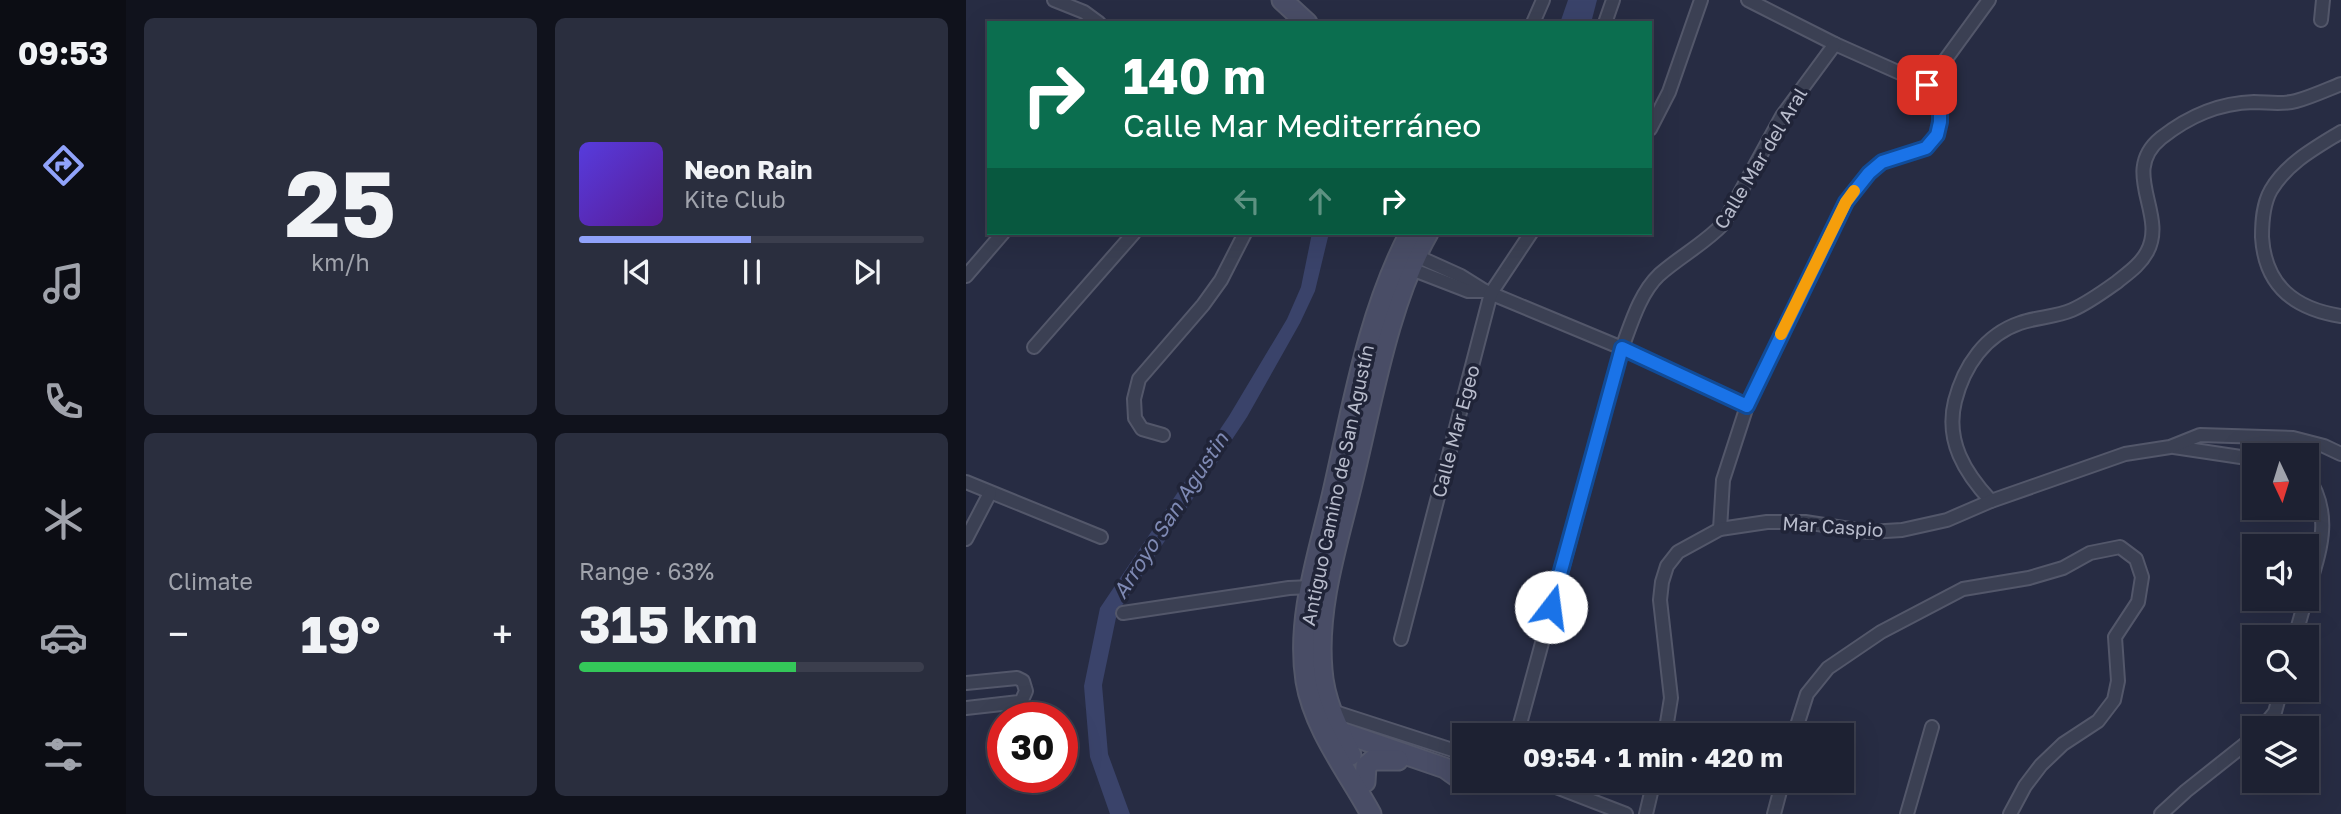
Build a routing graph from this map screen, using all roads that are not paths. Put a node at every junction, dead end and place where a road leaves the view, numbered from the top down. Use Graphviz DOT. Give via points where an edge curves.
graph roads {
  1 [pos="1054,0"];
  2 [pos="1282,0"];
  3 [pos="1543,0"];
  4 [pos="1613,0"];
  5 [pos="1701,0"];
  6 [pos="1748,0"];
  7 [pos="1989,0"];
  8 [pos="2323,0"];
  9 [pos="2321,20"];
  10 [pos="1096,21"];
  11 [pos="1305,21"];
  12 [pos="1534,21"];
  13 [pos="1606,21"];
  14 [pos="1835,44"];
  15 [pos="2341,84"];
  16 [pos="1927,85"];
  17 [pos="1652,125"];
  18 [pos="2341,132"];
  19 [pos="1001,235"];
  20 [pos="1132,235"];
  21 [pos="1244,235"];
  22 [pos="1426,235"];
  23 [pos="1530,235"];
  24 [pos="1407,254"];
  25 [pos="966,276"];
  26 [pos="1488,292"];
  27 [pos="2341,316"];
  28 [pos="1034,347"];
  29 [pos="1622,348"];
  30 [pos="1747,406"];
  31 [pos="1163,435"];
  32 [pos="2170,447"];
  33 [pos="2341,454"];
  34 [pos="2242,457"];
  35 [pos="966,482"];
  36 [pos="990,493"];
  37 [pos="2319,497"];
  38 [pos="1991,501"];
  39 [pos="1720,529"];
  40 [pos="1101,537"];
  41 [pos="966,540"];
  42 [pos="2319,552"];
  43 [pos="1311,587"];
  44 [pos="1123,613"];
  45 [pos="1401,639"];
  46 [pos="966,683"];
  47 [pos="966,709"];
  48 [pos="1321,714"];
  49 [pos="1520,723"];
  50 [pos="1667,723"];
  51 [pos="1798,723"];
  52 [pos="1932,727"];
  53 [pos="1340,732"];
  54 [pos="2242,746"];
  55 [pos="1452,750"];
  56 [pos="1398,760"];
  57 [pos="1452,773"];
  58 [pos="1366,782"];
  59 [pos="1572,793"];
  60 [pos="1651,793"];
  61 [pos="1780,793"];
  62 [pos="1371,814"];
  63 [pos="1383,814"];
  64 [pos="1626,814"];
  65 [pos="1646,814"];
  66 [pos="1774,814"];
  67 [pos="1907,814"];
  68 [pos="2010,814"];
  69 [pos="2161,814"];
  1 -- 10 [label="street"];
  2 -- 11 [label="street"];
  3 -- 12 [label="street"];
  4 -- 13 [label="street"];
  5 -- 17 [label="street" via="1669,92"];
  6 -- 14 [label="street"];
  7 -- 16 [label="street"];
  8 -- 9 [label="street"];
  14 -- 16 [label="street"];
  14 -- 29 [label="street, Calle Mar del Aral" via="1782,116 1723,224 1657,277"];
  15 -- 38 [label="street" via="2295,102 2226,105 2197,114 2160,139 2146,154 2143,167 2152,238 2136,267 2070,311 2020,323 1984,345 1969,363 1952,414 1954,442 1963,466"];
  16 -- 30 [label="street" via="1940,106 1937,135 1926,148 1882,162 1846,202"];
  18 -- 27 [label="street" via="2289,167 2270,191 2261,219 2269,271 2286,294 2308,309"];
  19 -- 25 [label="street"];
  20 -- 28 [label="street"];
  21 -- 31 [label="street" via="1203,305 1139,379 1135,418 1142,429"];
  22 -- 24 [label="street, Antiguo Camino de San Agustín"];
  23 -- 26 [label="street, Calle Mar Egeo"];
  24 -- 26 [label="street" via="1468,291"];
  24 -- 43 [label="street, Antiguo Camino de San Agustín" via="1357,382"];
  24 -- 48 [label="street, Antiguo Camino de San Agustín" via="1324,607 1326,699"];
  26 -- 29 [label="street"];
  26 -- 45 [label="street, Calle Mar Egeo"];
  29 -- 30 [label="street"];
  29 -- 49 [label="street, Calle Mar del Aral"];
  30 -- 39 [label="street" via="1723,480"];
  32 -- 33 [label="street" via="2200,435 2294,438"];
  32 -- 34 [label="street"];
  32 -- 38 [label="street, Mar Caspio" via="2125,454"];
  35 -- 36 [label="street"];
  36 -- 40 [label="street"];
  36 -- 41 [label="street"];
  37 -- 42 [label="street" via="2323,520"];
  38 -- 39 [label="street, Mar Caspio" via="1947,520 1902,530 1869,531 1805,522"];
  39 -- 50 [label="street, Mar Caspio" via="1678,552 1662,582 1671,698"];
  43 -- 44 [label="street"];
  43 -- 48 [label="street, Antiguo Camino de San Agustín" via="1303,650 1306,680"];
  46 -- 47 [label="street" via="1017,678 1023,681 1026,695 1019,702"];
  48 -- 53 [label="street, Antiguo Camino de San Agustín"];
  48 -- 55 [label="street"];
  48 -- 62 [label="street, Antiguo Camino de San Agustín"];
  51 -- 68 [label="street" via="1807,694 1828,668 1881,632 1963,589 2029,578 2063,568 2090,553 2120,547 2136,559 2142,577 2138,602 2115,636 2118,681 2114,700 2098,721 2041,765"];
  52 -- 67 [label="street"];
  53 -- 57 [label="street"];
  53 -- 58 [label="street, Antiguo Camino de San Agustín"];
  54 -- 69 [label="street"];
  56 -- 58 [label="street" via="1368,763"];
  58 -- 63 [label="street, Antiguo Camino de San Agustín"];
  59 -- 64 [label="street"];
  60 -- 65 [label="street"];
  61 -- 66 [label="street"];
}
